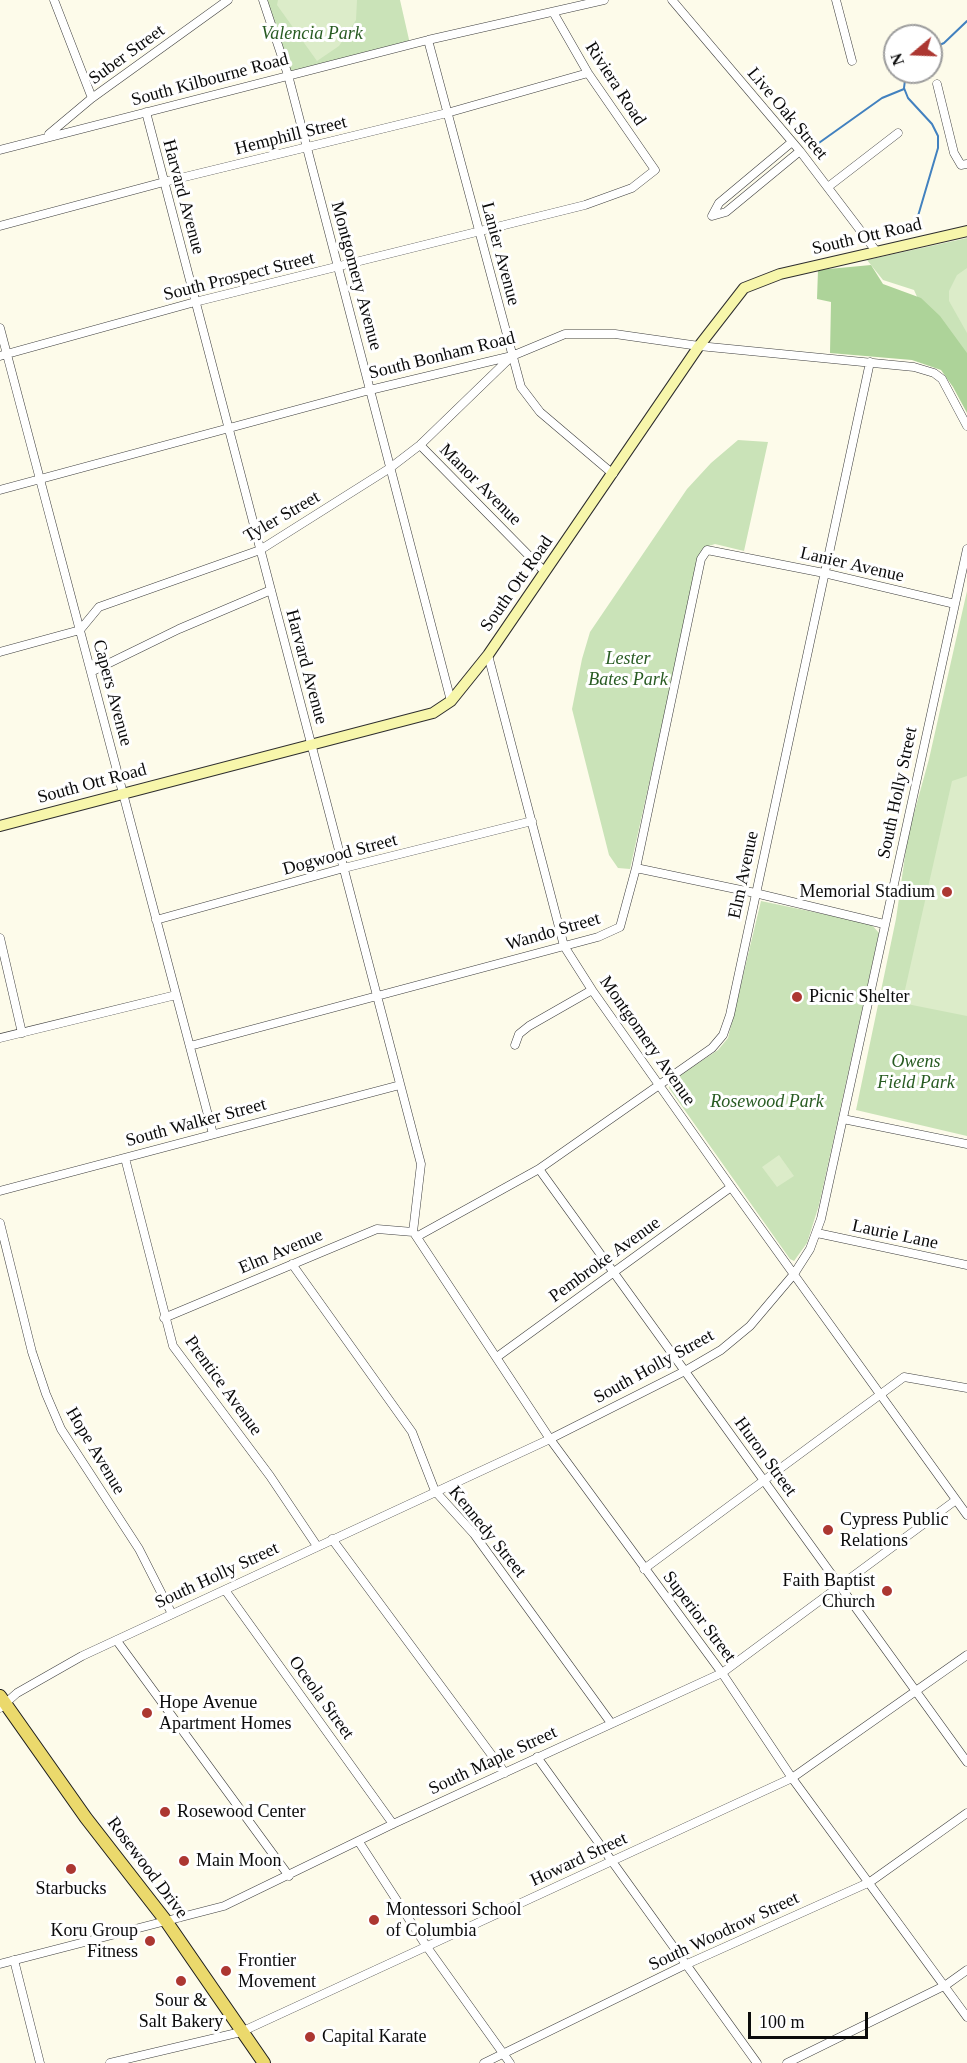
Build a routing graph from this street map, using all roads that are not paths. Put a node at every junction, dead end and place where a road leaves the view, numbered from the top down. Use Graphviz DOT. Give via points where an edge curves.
graph roads {
  1 [pos="54,0"];
  2 [pos="228,0"];
  3 [pos="263,0"];
  4 [pos="604,0"];
  5 [pos="672,0"];
  6 [pos="836,0"];
  7 [pos="553,12"];
  8 [pos="428,40"];
  9 [pos="852,62"];
  10 [pos="588,73"];
  11 [pos="288,75"];
  12 [pos="937,84"];
  13 [pos="92,98"];
  14 [pos="146,112"];
  15 [pos="447,113"];
  16 [pos="898,133"];
  17 [pos="45,137"];
  18 [pos="792,142"];
  19 [pos="307,148"];
  20 [pos="0,150"];
  21 [pos="800,151"];
  22 [pos="967,164"];
  23 [pos="655,170"];
  24 [pos="164,182"];
  25 [pos="828,188"];
  26 [pos="0,226"];
  27 [pos="478,231"];
  28 [pos="967,231"];
  29 [pos="876,251"];
  30 [pos="338,267"];
  31 [pos="195,302"];
  32 [pos="0,328"];
  33 [pos="699,346"];
  34 [pos="3,355"];
  35 [pos="512,356"];
  36 [pos="870,362"];
  37 [pos="370,390"];
  38 [pos="967,426"];
  39 [pos="228,428"];
  40 [pos="420,445"];
  41 [pos="390,468"];
  42 [pos="613,474"];
  43 [pos="40,478"];
  44 [pos="0,490"];
  45 [pos="967,549"];
  46 [pos="260,550"];
  47 [pos="707,550"];
  48 [pos="545,572"];
  49 [pos="824,573"];
  50 [pos="271,590"];
  51 [pos="955,604"];
  52 [pos="80,630"];
  53 [pos="0,652"];
  54 [pos="488,654"];
  55 [pos="91,672"];
  56 [pos="451,701"];
  57 [pos="311,743"];
  58 [pos="123,793"];
  59 [pos="532,821"];
  60 [pos="0,826"];
  61 [pos="344,868"];
  62 [pos="636,868"];
  63 [pos="755,893"];
  64 [pos="156,920"];
  65 [pos="884,924"];
  66 [pos="0,938"];
  67 [pos="564,946"];
  68 [pos="592,990"];
  69 [pos="176,995"];
  70 [pos="377,996"];
  71 [pos="22,1033"];
  72 [pos="0,1038"];
  73 [pos="515,1045"];
  74 [pos="190,1046"];
  75 [pos="400,1084"];
  76 [pos="659,1084"];
  77 [pos="843,1119"];
  78 [pos="213,1134"];
  79 [pos="967,1144"];
  80 [pos="125,1158"];
  81 [pos="539,1169"];
  82 [pos="731,1187"];
  83 [pos="0,1191"];
  84 [pos="0,1223"];
  85 [pos="817,1233"];
  86 [pos="416,1234"];
  87 [pos="291,1264"];
  88 [pos="967,1265"];
  89 [pos="614,1273"];
  90 [pos="794,1274"];
  91 [pos="164,1318"];
  92 [pos="497,1357"];
  93 [pos="685,1371"];
  94 [pos="967,1388"];
  95 [pos="880,1395"];
  96 [pos="549,1439"];
  97 [pos="764,1482"];
  98 [pos="435,1491"];
  99 [pos="956,1500"];
  100 [pos="967,1515"];
  101 [pos="332,1539"];
  102 [pos="317,1546"];
  103 [pos="644,1569"];
  104 [pos="840,1586"];
  105 [pos="225,1590"];
  106 [pos="172,1614"];
  107 [pos="117,1641"];
  108 [pos="967,1655"];
  109 [pos="722,1673"];
  110 [pos="915,1690"];
  111 [pos="2,1703"];
  112 [pos="611,1723"];
  113 [pos="537,1757"];
  114 [pos="967,1762"];
  115 [pos="505,1773"];
  116 [pos="792,1778"];
  117 [pos="967,1813"];
  118 [pos="393,1824"];
  119 [pos="359,1842"];
  120 [pos="613,1860"];
  121 [pos="289,1876"];
  122 [pos="870,1882"];
  123 [pos="166,1921"];
  124 [pos="427,1947"];
  125 [pos="14,1960"];
  126 [pos="0,1964"];
  127 [pos="685,1965"];
  128 [pos="967,1970"];
  129 [pos="946,1985"];
  130 [pos="967,2017"];
  131 [pos="241,2032"];
  132 [pos="503,2054"];
  133 [pos="40,2063"];
  134 [pos="110,2063"];
  135 [pos="264,2063"];
  136 [pos="484,2063"];
  137 [pos="510,2063"];
  138 [pos="758,2063"];
  139 [pos="787,2063"];
  1 -- 13 [label="street"];
  2 -- 13 [label="street, Suber Street"];
  3 -- 11 [label="street, Montgomery Avenue"];
  4 -- 7 [label="street, South Kilbourne Road"];
  5 -- 18 [label="street, Live Oak Street"];
  6 -- 9 [label="street"];
  7 -- 8 [label="street, South Kilbourne Road"];
  7 -- 10 [label="street, Riviera Road"];
  8 -- 11 [label="street, South Kilbourne Road"];
  8 -- 15 [label="street, Lanier Avenue"];
  10 -- 15 [label="street, Hemphill Street"];
  10 -- 23 [label="street, Riviera Road"];
  11 -- 14 [label="street, South Kilbourne Road"];
  11 -- 19 [label="street, Montgomery Avenue"];
  12 -- 22 [label="street" via="954,153 961,165"];
  13 -- 17 [label="street, Suber Street"];
  14 -- 17 [label="street, South Kilbourne Road"];
  14 -- 24 [label="street, Harvard Avenue"];
  15 -- 19 [label="street, Hemphill Street"];
  15 -- 27 [label="street, Lanier Avenue"];
  16 -- 25 [label="street"];
  17 -- 20 [label="street, South Kilbourne Road"];
  18 -- 21 [label="street, Live Oak Street"];
  18 -- 21 [label="street" via="719,203 712,216 726,212"];
  19 -- 24 [label="street, Hemphill Street"];
  19 -- 30 [label="street, Montgomery Avenue"];
  21 -- 25 [label="street, Live Oak Street"];
  23 -- 27 [label="street, South Prospect Street" via="632,188 585,205"];
  24 -- 26 [label="street, Hemphill Street"];
  24 -- 31 [label="street, Harvard Avenue"];
  25 -- 29 [label="street, Live Oak Street"];
  27 -- 30 [label="street, South Prospect Street"];
  27 -- 35 [label="street, Lanier Avenue"];
  28 -- 29 [label="street, South Ott Road"];
  29 -- 33 [label="street, South Ott Road" via="780,274 744,288"];
  30 -- 31 [label="street, South Prospect Street"];
  30 -- 37 [label="street, Montgomery Avenue"];
  31 -- 34 [label="street, South Prospect Street"];
  31 -- 39 [label="street, Harvard Avenue"];
  32 -- 34 [label="street, Capers Avenue"];
  33 -- 35 [label="street, South Bonham Road" via="615,334 565,334"];
  33 -- 36 [label="street, South Bonham Road"];
  33 -- 42 [label="street, South Ott Road"];
  34 -- 43 [label="street, Capers Avenue"];
  35 -- 37 [label="street, South Bonham Road"];
  35 -- 40 [label="street, Tyler Street"];
  35 -- 42 [label="street, Lanier Avenue" via="522,387 540,412"];
  36 -- 38 [label="street, South Bonham Road" via="934,373 950,390"];
  36 -- 49 [label="street, Elm Avenue"];
  37 -- 39 [label="street, South Bonham Road"];
  37 -- 41 [label="street, Montgomery Avenue"];
  39 -- 43 [label="street, South Bonham Road"];
  39 -- 46 [label="street, Harvard Avenue"];
  40 -- 41 [label="street, Tyler Street"];
  40 -- 48 [label="street, Manor Avenue"];
  41 -- 46 [label="street, Tyler Street"];
  41 -- 56 [label="street, Montgomery Avenue"];
  42 -- 48 [label="street, South Ott Road"];
  43 -- 44 [label="street, South Bonham Road"];
  43 -- 52 [label="street, Capers Avenue"];
  45 -- 51 [label="street, South Holly Street"];
  46 -- 50 [label="street, Harvard Avenue"];
  46 -- 52 [label="street, Tyler Street" via="99,607"];
  47 -- 49 [label="street, Lanier Avenue"];
  47 -- 62 [label="street, Wando Street" via="701,559"];
  48 -- 54 [label="street, South Ott Road"];
  49 -- 51 [label="street, Lanier Avenue"];
  49 -- 63 [label="street, Elm Avenue"];
  50 -- 55 [label="street" via="179,628"];
  50 -- 57 [label="street, Harvard Avenue"];
  51 -- 65 [label="street, South Holly Street"];
  52 -- 53 [label="street"];
  52 -- 55 [label="street, Capers Avenue"];
  54 -- 56 [label="street, South Ott Road"];
  54 -- 59 [label="street, Montgomery Avenue"];
  55 -- 58 [label="street, Capers Avenue"];
  56 -- 57 [label="street, South Ott Road" via="433,712"];
  57 -- 58 [label="street, South Ott Road"];
  57 -- 61 [label="street, Harvard Avenue"];
  58 -- 60 [label="street, South Ott Road"];
  58 -- 64 [label="street, Capers Avenue"];
  59 -- 61 [label="street, Dogwood Street"];
  59 -- 67 [label="street, Montgomery Avenue"];
  61 -- 64 [label="street, Dogwood Street"];
  61 -- 70 [label="street, Harvard Avenue"];
  62 -- 63 [label="street"];
  62 -- 67 [label="street, Wando Street" via="620,927"];
  63 -- 65 [label="street"];
  63 -- 76 [label="street, Elm Avenue" via="723,1035 712,1048"];
  64 -- 69 [label="street, Capers Avenue"];
  65 -- 77 [label="street, South Holly Street"];
  66 -- 71 [label="street"];
  67 -- 68 [label="street, Montgomery Avenue"];
  67 -- 70 [label="street, Wando Street"];
  68 -- 73 [label="street" via="528,1026"];
  68 -- 76 [label="street, Montgomery Avenue"];
  69 -- 71 [label="street"];
  69 -- 74 [label="street, Capers Avenue"];
  70 -- 74 [label="street, Wando Street"];
  70 -- 75 [label="street, Harvard Avenue"];
  71 -- 72 [label="street"];
  74 -- 78 [label="street, Capers Avenue"];
  75 -- 78 [label="street, South Walker Street"];
  75 -- 86 [label="street, Harvard Avenue" via="421,1164"];
  76 -- 81 [label="street, Elm Avenue"];
  76 -- 82 [label="street, Montgomery Avenue"];
  77 -- 79 [label="street"];
  77 -- 85 [label="street, South Holly Street"];
  78 -- 80 [label="street, South Walker Street"];
  80 -- 83 [label="street, South Walker Street"];
  80 -- 91 [label="street, Prentice Avenue"];
  81 -- 86 [label="street, Elm Avenue"];
  81 -- 89 [label="street, Huron Street"];
  82 -- 89 [label="street, Pembroke Avenue"];
  82 -- 90 [label="street, Montgomery Avenue"];
  84 -- 106 [label="street, Hope Avenue" via="45,1394 61,1429 139,1549"];
  85 -- 88 [label="street, Laurie Lane"];
  85 -- 90 [label="street, South Holly Street"];
  86 -- 87 [label="street, Elm Avenue" via="377,1229"];
  86 -- 92 [label="street, Superior Street"];
  87 -- 91 [label="street, Elm Avenue"];
  87 -- 98 [label="street, Kennedy Street" via="412,1432"];
  89 -- 92 [label="street, Pembroke Avenue"];
  89 -- 93 [label="street, Huron Street"];
  90 -- 93 [label="street, South Holly Street" via="750,1326 721,1350"];
  90 -- 95 [label="street, Montgomery Avenue"];
  91 -- 102 [label="street, Prentice Avenue" via="172,1346 270,1476"];
  92 -- 96 [label="street, Superior Street"];
  93 -- 96 [label="street, South Holly Street"];
  93 -- 97 [label="street, Huron Street"];
  94 -- 95 [label="street" via="904,1377"];
  95 -- 97 [label="street"];
  95 -- 99 [label="street, Montgomery Avenue"];
  96 -- 98 [label="street, South Holly Street"];
  96 -- 103 [label="street, Superior Street"];
  97 -- 103 [label="street"];
  97 -- 104 [label="street, Huron Street"];
  98 -- 101 [label="street, South Holly Street"];
  98 -- 112 [label="street, Kennedy Street" via="474,1534"];
  99 -- 100 [label="street, Montgomery Avenue"];
  99 -- 104 [label="street, South Maple Street"];
  101 -- 102 [label="street, South Holly Street"];
  101 -- 115 [label="street"];
  102 -- 105 [label="street, South Holly Street"];
  103 -- 109 [label="street, Superior Street"];
  104 -- 109 [label="street, South Maple Street"];
  104 -- 110 [label="street, Huron Street"];
  105 -- 106 [label="street, South Holly Street"];
  105 -- 118 [label="street, Oceola Street"];
  106 -- 107 [label="street, South Holly Street"];
  107 -- 111 [label="street, South Holly Street" via="82,1656"];
  107 -- 121 [label="street"];
  108 -- 110 [label="street, Howard Street"];
  109 -- 112 [label="street, South Maple Street"];
  109 -- 116 [label="street, Superior Street"];
  110 -- 114 [label="street, Huron Street"];
  110 -- 116 [label="street, Howard Street"];
  111 -- 123 [label="main road, Rosewood Drive"];
  112 -- 113 [label="street, South Maple Street"];
  113 -- 115 [label="street, South Maple Street"];
  113 -- 120 [label="street"];
  115 -- 118 [label="street, South Maple Street"];
  116 -- 120 [label="street, Howard Street"];
  116 -- 122 [label="street, Superior Street"];
  117 -- 122 [label="street, South Woodrow Street"];
  118 -- 119 [label="street, South Maple Street"];
  119 -- 121 [label="street, South Maple Street"];
  119 -- 124 [label="street"];
  120 -- 124 [label="street, Howard Street"];
  120 -- 127 [label="street"];
  121 -- 123 [label="street, South Maple Street" via="224,1906"];
  122 -- 127 [label="street, South Woodrow Street"];
  122 -- 129 [label="street, Superior Street"];
  123 -- 125 [label="street, South Maple Street"];
  123 -- 131 [label="main road, Rosewood Drive"];
  124 -- 131 [label="street, Howard Street"];
  124 -- 132 [label="street"];
  125 -- 126 [label="street, South Maple Street"];
  125 -- 133 [label="street"];
  127 -- 132 [label="street, South Woodrow Street"];
  127 -- 138 [label="street"];
  128 -- 129 [label="street"];
  129 -- 130 [label="street, Superior Street"];
  129 -- 139 [label="street"];
  131 -- 134 [label="street, Howard Street"];
  131 -- 135 [label="main road, Rosewood Drive"];
  132 -- 136 [label="street, South Woodrow Street"];
  132 -- 137 [label="street"];
}
